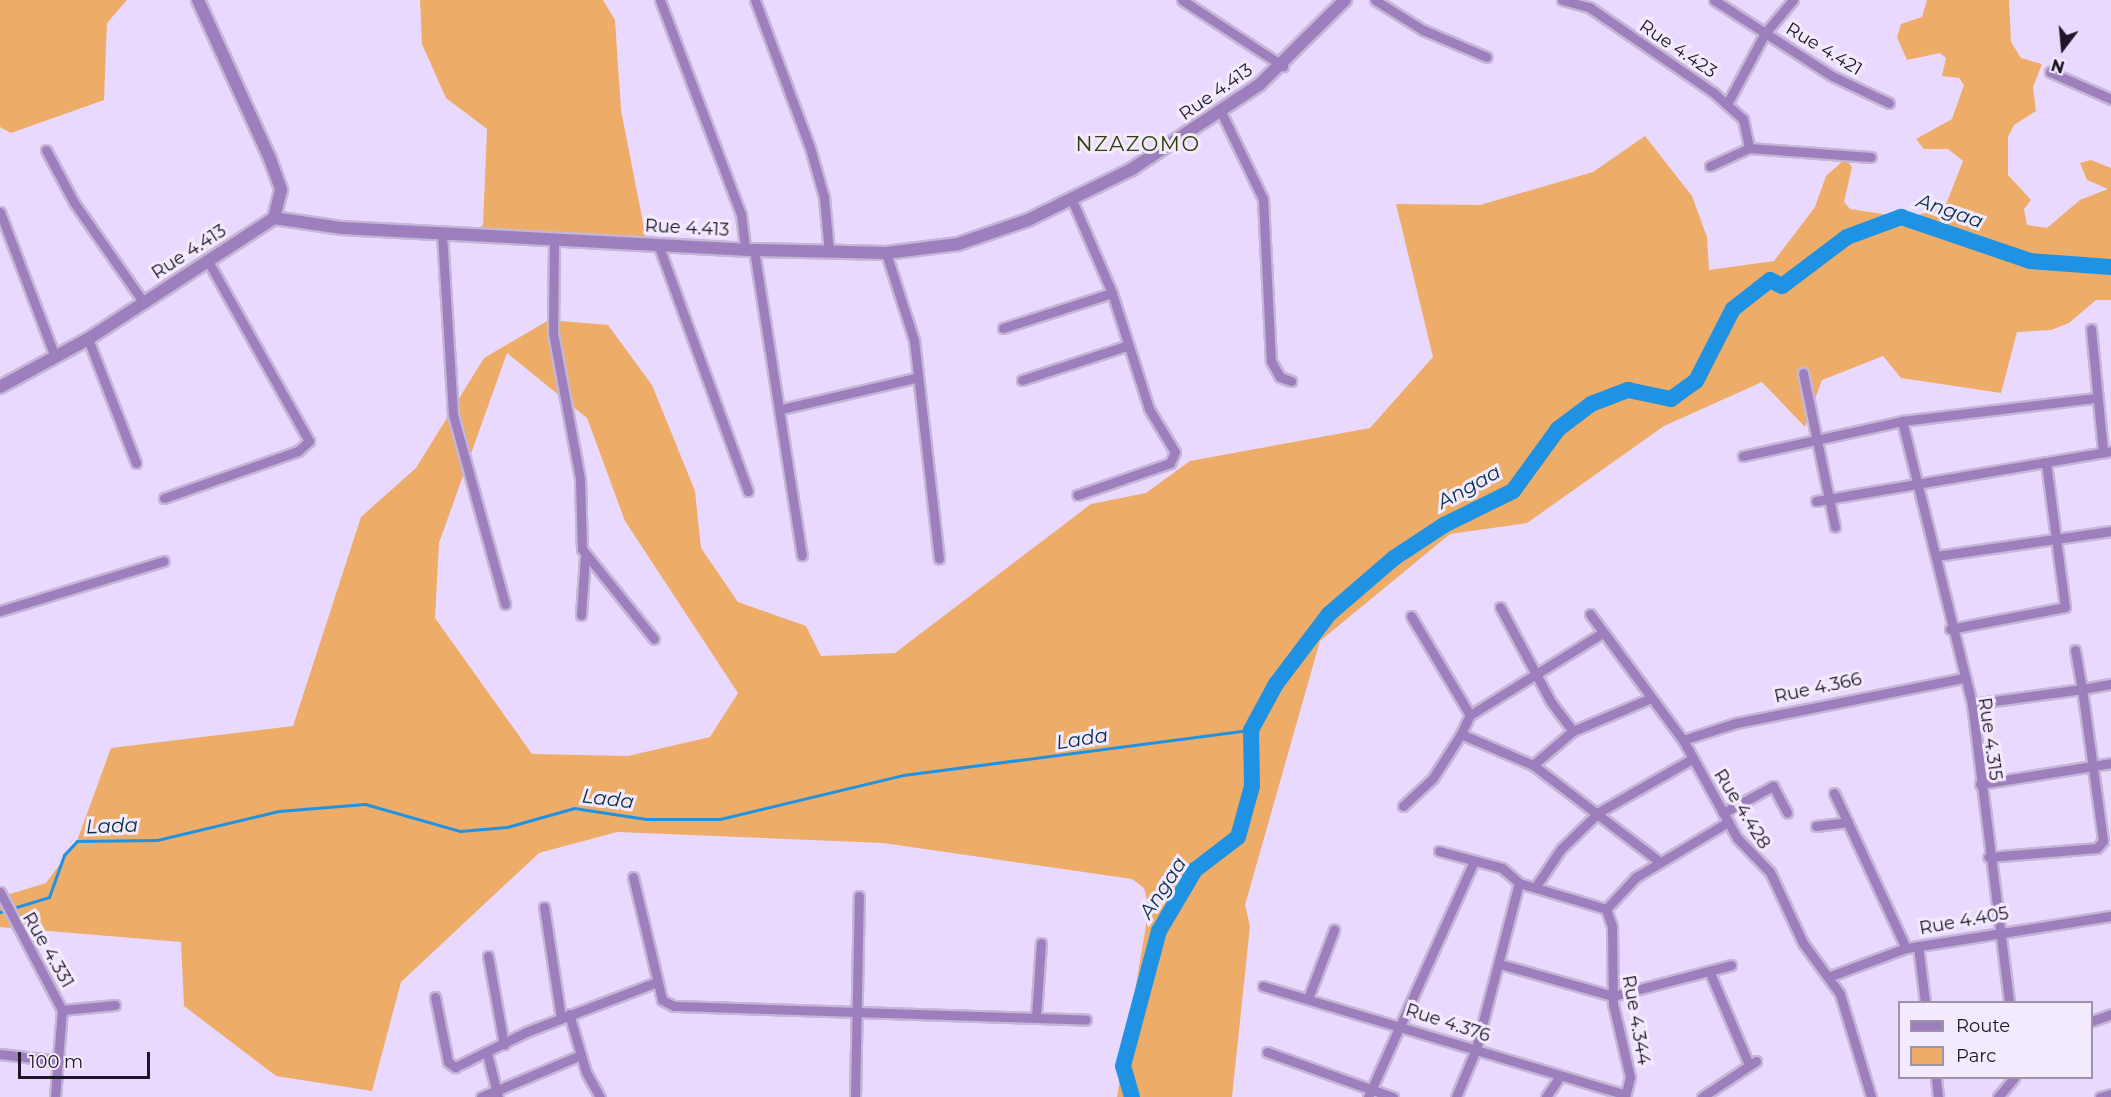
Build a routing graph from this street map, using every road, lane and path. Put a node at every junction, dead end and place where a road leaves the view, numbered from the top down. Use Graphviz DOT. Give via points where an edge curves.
graph roads {
  1 [pos="198,0"];
  2 [pos="660,0"];
  3 [pos="755,0"];
  4 [pos="1182,0"];
  5 [pos="1345,0"];
  6 [pos="1376,0"];
  7 [pos="1562,0"];
  8 [pos="1714,0"];
  9 [pos="1792,0"];
  10 [pos="1588,4"];
  11 [pos="1765,33"];
  12 [pos="1487,57"];
  13 [pos="1283,66"];
  14 [pos="2050,72"];
  15 [pos="2111,99"];
  16 [pos="1889,103"];
  17 [pos="1727,104"];
  18 [pos="1221,112"];
  19 [pos="1749,148"];
  20 [pos="46,150"];
  21 [pos="1871,157"];
  22 [pos="1710,166"];
  23 [pos="1072,200"];
  24 [pos="0,212"];
  25 [pos="274,218"];
  26 [pos="442,234"];
  27 [pos="554,240"];
  28 [pos="658,244"];
  29 [pos="749,250"];
  30 [pos="829,252"];
  31 [pos="886,253"];
  32 [pos="208,261"];
  33 [pos="1112,293"];
  34 [pos="144,303"];
  35 [pos="1003,328"];
  36 [pos="2091,329"];
  37 [pos="88,339"];
  38 [pos="1126,346"];
  39 [pos="55,357"];
  40 [pos="1803,373"];
  41 [pos="915,378"];
  42 [pos="1022,380"];
  43 [pos="1291,381"];
  44 [pos="0,387"];
  45 [pos="2094,398"];
  46 [pos="781,409"];
  47 [pos="1902,421"];
  48 [pos="1817,440"];
  49 [pos="2107,452"];
  50 [pos="1743,456"];
  51 [pos="2046,462"];
  52 [pos="136,463"];
  53 [pos="1916,484"];
  54 [pos="748,491"];
  55 [pos="1077,495"];
  56 [pos="164,498"];
  57 [pos="1829,498"];
  58 [pos="1816,501"];
  59 [pos="1835,527"];
  60 [pos="2111,531"];
  61 [pos="2060,539"];
  62 [pos="802,555"];
  63 [pos="1936,556"];
  64 [pos="585,557"];
  65 [pos="939,560"];
  66 [pos="164,561"];
  67 [pos="506,604"];
  68 [pos="1500,607"];
  69 [pos="0,611"];
  70 [pos="1590,614"];
  71 [pos="580,615"];
  72 [pos="1411,616"];
  73 [pos="1950,629"];
  74 [pos="1602,633"];
  75 [pos="654,639"];
  76 [pos="2074,650"];
  77 [pos="1535,672"];
  78 [pos="1963,678"];
  79 [pos="2111,684"];
  80 [pos="2082,689"];
  81 [pos="1651,698"];
  82 [pos="1972,704"];
  83 [pos="1470,715"];
  84 [pos="1573,731"];
  85 [pos="1461,734"];
  86 [pos="1683,740"];
  87 [pos="1692,759"];
  88 [pos="2111,763"];
  89 [pos="1533,765"];
  90 [pos="2092,765"];
  91 [pos="1980,784"];
  92 [pos="1834,794"];
  93 [pos="1403,806"];
  94 [pos="1599,812"];
  95 [pos="1787,812"];
  96 [pos="1723,813"];
  97 [pos="1728,822"];
  98 [pos="1848,822"];
  99 [pos="1816,826"];
  100 [pos="1439,851"];
  101 [pos="1988,857"];
  102 [pos="1474,861"];
  103 [pos="1660,862"];
  104 [pos="633,877"];
  105 [pos="1519,883"];
  106 [pos="1536,885"];
  107 [pos="0,892"];
  108 [pos="860,896"];
  109 [pos="544,908"];
  110 [pos="1606,909"];
  111 [pos="2111,916"];
  112 [pos="1334,930"];
  113 [pos="2001,932"];
  114 [pos="1041,943"];
  115 [pos="1918,946"];
  116 [pos="1906,948"];
  117 [pos="488,956"];
  118 [pos="1500,964"];
  119 [pos="1731,965"];
  120 [pos="1710,973"];
  121 [pos="1828,977"];
  122 [pos="657,982"];
  123 [pos="1263,986"];
  124 [pos="1309,996"];
  125 [pos="1614,996"];
  126 [pos="435,997"];
  127 [pos="1925,1001"];
  128 [pos="2009,1001"];
  129 [pos="115,1005"];
  130 [pos="62,1010"];
  131 [pos="859,1011"];
  132 [pos="2111,1014"];
  133 [pos="565,1016"];
  134 [pos="1036,1016"];
  135 [pos="1086,1020"];
  136 [pos="2093,1020"];
  137 [pos="1402,1025"];
  138 [pos="504,1045"];
  139 [pos="1476,1050"];
  140 [pos="1267,1052"];
  141 [pos="487,1053"];
  142 [pos="0,1054"];
  143 [pos="581,1055"];
  144 [pos="59,1061"];
  145 [pos="1560,1076"];
  146 [pos="1936,1079"];
  147 [pos="2012,1079"];
  148 [pos="496,1092"];
  149 [pos="1370,1093"];
  150 [pos="2111,1094"];
  151 [pos="1624,1096"];
  152 [pos="55,1097"];
  153 [pos="481,1097"];
  154 [pos="600,1097"];
  155 [pos="855,1097"];
  156 [pos="1393,1097"];
  157 [pos="1456,1097"];
  158 [pos="1545,1097"];
  159 [pos="1702,1097"];
  160 [pos="1871,1097"];
  161 [pos="1938,1097"];
  162 [pos="1998,1097"];
  163 [pos="2100,1097"];
  1 -- 25 [label="street" via="270,159 280,190"];
  2 -- 29 [label="street" via="741,214"];
  3 -- 30 [label="street" via="810,148 824,197"];
  4 -- 13 [label="street"];
  5 -- 13 [label="street, Rue 4.413"];
  6 -- 12 [label="street" via="1423,30"];
  7 -- 10 [label="street, Rue 4.423"];
  8 -- 11 [label="street, Rue 4.421"];
  9 -- 11 [label="street"];
  10 -- 17 [label="street, Rue 4.423"];
  11 -- 16 [label="street, Rue 4.421" via="1832,76"];
  11 -- 17 [label="street"];
  13 -- 18 [label="street, Rue 4.413"];
  14 -- 15 [label="street"];
  17 -- 19 [label="street, Rue 4.423" via="1743,119"];
  18 -- 23 [label="street, Rue 4.413"];
  18 -- 43 [label="street" via="1263,199 1271,361 1280,377"];
  19 -- 21 [label="street"];
  19 -- 22 [label="street"];
  20 -- 34 [label="street" via="75,204"];
  23 -- 31 [label="street, Rue 4.413" via="958,244"];
  23 -- 33 [label="street"];
  24 -- 39 [label="street"];
  25 -- 26 [label="street, Rue 4.413"];
  25 -- 32 [label="street, Rue 4.413"];
  26 -- 27 [label="street, Rue 4.413"];
  26 -- 67 [label="street" via="453,415"];
  27 -- 28 [label="street, Rue 4.413"];
  27 -- 64 [label="street" via="553,333 580,479 579,530"];
  28 -- 29 [label="street, Rue 4.413"];
  28 -- 54 [label="street"];
  29 -- 30 [label="street, Rue 4.413"];
  29 -- 46 [label="street"];
  30 -- 31 [label="street, Rue 4.413"];
  31 -- 41 [label="street" via="914,340"];
  32 -- 34 [label="street, Rue 4.413"];
  32 -- 56 [label="street" via="309,441 298,450"];
  33 -- 35 [label="street"];
  33 -- 38 [label="street"];
  34 -- 37 [label="street, Rue 4.413"];
  36 -- 45 [label="street"];
  37 -- 39 [label="street, Rue 4.413"];
  37 -- 52 [label="street"];
  38 -- 42 [label="street"];
  38 -- 55 [label="street" via="1142,376 1149,409 1175,457"];
  39 -- 44 [label="street, Rue 4.413"];
  40 -- 48 [label="street"];
  41 -- 46 [label="street"];
  41 -- 65 [label="street"];
  45 -- 47 [label="street"];
  45 -- 49 [label="street"];
  46 -- 62 [label="street"];
  47 -- 48 [label="street"];
  47 -- 53 [label="street, Rue 4.315"];
  48 -- 50 [label="street"];
  48 -- 57 [label="street"];
  49 -- 51 [label="street"];
  51 -- 53 [label="street"];
  51 -- 61 [label="street"];
  53 -- 57 [label="street"];
  53 -- 63 [label="street, Rue 4.315"];
  57 -- 58 [label="street"];
  57 -- 59 [label="street"];
  60 -- 61 [label="street"];
  61 -- 63 [label="street"];
  61 -- 73 [label="street" via="2065,607"];
  63 -- 73 [label="street, Rue 4.315"];
  64 -- 71 [label="street"];
  64 -- 75 [label="street"];
  66 -- 69 [label="street"];
  68 -- 77 [label="street"];
  70 -- 74 [label="street, Rue 4.428"];
  72 -- 83 [label="street"];
  73 -- 78 [label="street, Rue 4.315"];
  74 -- 77 [label="street"];
  74 -- 81 [label="street, Rue 4.428"];
  76 -- 80 [label="street"];
  77 -- 83 [label="street"];
  77 -- 84 [label="street"];
  78 -- 82 [label="street, Rue 4.315"];
  78 -- 86 [label="street, Rue 4.366" via="1736,723"];
  79 -- 80 [label="street"];
  80 -- 82 [label="street"];
  80 -- 90 [label="street"];
  81 -- 84 [label="street"];
  81 -- 86 [label="street, Rue 4.428"];
  82 -- 91 [label="street, Rue 4.315"];
  83 -- 85 [label="street"];
  84 -- 89 [label="street"];
  85 -- 89 [label="street"];
  85 -- 93 [label="street" via="1433,778"];
  86 -- 87 [label="street, Rue 4.428"];
  87 -- 94 [label="street"];
  87 -- 96 [label="street, Rue 4.428"];
  88 -- 90 [label="street"];
  89 -- 94 [label="street"];
  90 -- 91 [label="street"];
  90 -- 101 [label="street" via="2101,846"];
  91 -- 101 [label="street, Rue 4.315"];
  92 -- 98 [label="street"];
  94 -- 103 [label="street"];
  94 -- 106 [label="street" via="1561,849"];
  95 -- 96 [label="street" via="1773,786"];
  96 -- 97 [label="street, Rue 4.428"];
  97 -- 103 [label="street"];
  97 -- 121 [label="street, Rue 4.428" via="1752,858 1770,872 1803,943"];
  98 -- 99 [label="street"];
  98 -- 116 [label="street"];
  100 -- 102 [label="street"];
  101 -- 113 [label="street, Rue 4.315"];
  102 -- 105 [label="street" via="1502,868"];
  102 -- 137 [label="street"];
  103 -- 110 [label="street" via="1636,877"];
  104 -- 122 [label="street"];
  105 -- 106 [label="street"];
  105 -- 118 [label="street"];
  106 -- 110 [label="street"];
  107 -- 130 [label="street, Rue 4.331"];
  108 -- 131 [label="street"];
  109 -- 133 [label="street"];
  110 -- 125 [label="street, Rue 4.344" via="1612,926"];
  111 -- 113 [label="street, Rue 4.405"];
  112 -- 124 [label="street"];
  113 -- 115 [label="street, Rue 4.405"];
  113 -- 128 [label="street, Rue 4.315"];
  114 -- 134 [label="street"];
  115 -- 116 [label="street, Rue 4.405"];
  115 -- 127 [label="street"];
  116 -- 121 [label="street, Rue 4.405"];
  117 -- 138 [label="street"];
  118 -- 125 [label="street"];
  118 -- 139 [label="street"];
  119 -- 120 [label="street"];
  120 -- 125 [label="street"];
  120 -- 159 [label="street" via="1752,1063"];
  121 -- 160 [label="street, Rue 4.428" via="1840,994"];
  122 -- 131 [label="street" via="662,1000 674,1006"];
  122 -- 133 [label="street"];
  123 -- 124 [label="street, Rue 4.376"];
  124 -- 137 [label="street, Rue 4.376"];
  125 -- 151 [label="street, Rue 4.344" via="1630,1077"];
  126 -- 141 [label="street" via="450,1065"];
  129 -- 130 [label="street"];
  130 -- 144 [label="street, Rue 4.331"];
  131 -- 134 [label="street"];
  131 -- 155 [label="street"];
  132 -- 136 [label="street"];
  133 -- 138 [label="street"];
  133 -- 143 [label="street"];
  134 -- 135 [label="street" via="1055,1022"];
  137 -- 139 [label="street, Rue 4.376"];
  137 -- 149 [label="street"];
  138 -- 141 [label="street"];
  139 -- 145 [label="street, Rue 4.376"];
  139 -- 157 [label="street"];
  140 -- 149 [label="street"];
  141 -- 148 [label="street"];
  142 -- 144 [label="street"];
  143 -- 148 [label="street"];
  143 -- 154 [label="street"];
  144 -- 152 [label="street, Rue 4.331"];
  145 -- 151 [label="street, Rue 4.376"];
  145 -- 158 [label="street"];
  146 -- 161 [label="street"];
  147 -- 162 [label="street"];
  148 -- 153 [label="street"];
  149 -- 156 [label="street"];
  150 -- 163 [label="street"];
}
